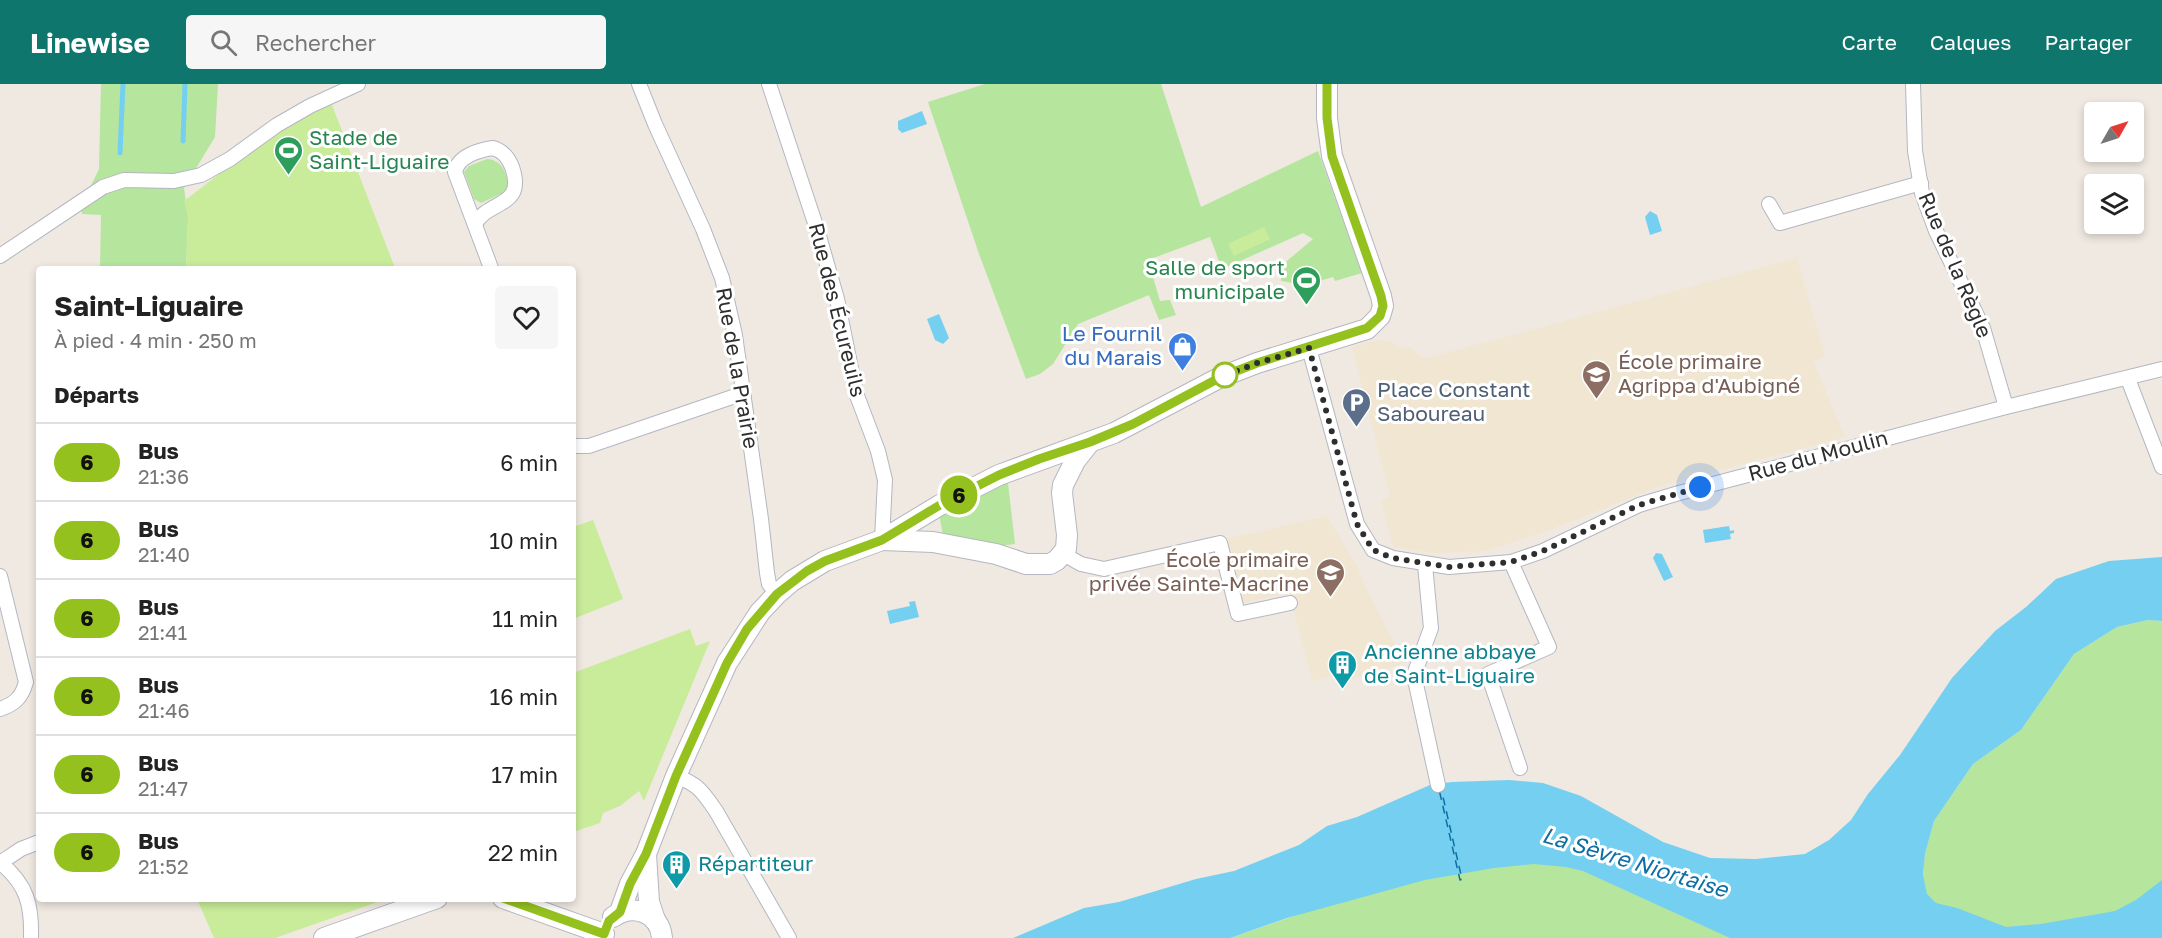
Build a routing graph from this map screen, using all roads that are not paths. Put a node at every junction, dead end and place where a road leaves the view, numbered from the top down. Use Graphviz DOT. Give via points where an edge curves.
graph roads {
  1 [pos="358,84"];
  2 [pos="639,84"];
  3 [pos="769,84"];
  4 [pos="1327,84"];
  5 [pos="1913,84"];
  6 [pos="1921,183"];
  7 [pos="1769,204"];
  8 [pos="474,224"];
  9 [pos="0,256"];
  10 [pos="490,266"];
  11 [pos="1309,348"];
  12 [pos="2162,369"];
  13 [pos="2128,379"];
  14 [pos="744,393"];
  15 [pos="2006,407"];
  16 [pos="1090,442"];
  17 [pos="576,446"];
  18 [pos="1039,459"];
  19 [pos="2162,467"];
  20 [pos="1063,485"];
  21 [pos="927,512"];
  22 [pos="882,540"];
  23 [pos="933,542"];
  24 [pos="1064,554"];
  25 [pos="1511,562"];
  26 [pos="1425,565"];
  27 [pos="0,576"];
  28 [pos="777,594"];
  29 [pos="1290,603"];
  30 [pos="0,709"];
  31 [pos="1520,768"];
  32 [pos="676,776"];
  33 [pos="1438,785"];
  34 [pos="36,844"];
  35 [pos="646,854"];
  36 [pos="1,863"];
  37 [pos="426,902"];
  38 [pos="514,902"];
  39 [pos="620,912"];
  40 [pos="659,929"];
  41 [pos="603,936"];
  42 [pos="31,938"];
  43 [pos="324,938"];
  44 [pos="789,938"];
  1 -- 9 [label="street" via="277,125 201,175 174,181 124,180 103,187"];
  2 -- 14 [label="street, Rue de la Prairie" via="722,278"];
  3 -- 22 [label="street, Rue des Écureuils" via="817,229 837,299 856,393 878,451 885,480"];
  4 -- 11 [label="street" via="1332,156 1383,306 1380,316 1367,328"];
  5 -- 6 [label="street, Rue de la Règle" via="1915,151"];
  6 -- 7 [label="street" via="1780,223"];
  6 -- 15 [label="street, Rue de la Règle" via="1936,231 1983,328"];
  8 -- 8 [label="street" via="455,168 464,158 493,148 509,160 515,177 514,191"];
  8 -- 10 [label="street"];
  11 -- 16 [label="street" via="1221,377"];
  11 -- 26 [label="street, Rue du Moulin" via="1357,524 1373,550"];
  12 -- 13 [label="street, Rue du Moulin"];
  13 -- 15 [label="street, Rue du Moulin"];
  13 -- 19 [label="street"];
  14 -- 17 [label="street" via="589,446"];
  14 -- 28 [label="street, Rue de la Prairie" via="767,573"];
  15 -- 25 [label="street, Rue du Moulin" via="1639,505"];
  16 -- 18 [label="street"];
  16 -- 20 [label="street"];
  18 -- 20 [label="street" via="1056,468"];
  18 -- 21 [label="street"];
  20 -- 24 [label="street" via="1067,535"];
  21 -- 22 [label="street"];
  21 -- 23 [label="street" via="923,531"];
  22 -- 23 [label="street"];
  22 -- 28 [label="street" via="825,561"];
  23 -- 24 [label="street" via="1035,565 1050,564"];
  24 -- 29 [label="street" via="1081,564 1104,569 1220,543 1238,614"];
  25 -- 26 [label="street, Rue du Moulin"];
  25 -- 31 [label="street" via="1549,647 1488,674"];
  26 -- 33 [label="street" via="1431,628 1414,675"];
  27 -- 30 [label="street" via="26,682 14,703"];
  28 -- 32 [label="street" via="747,629 727,663"];
  32 -- 35 [label="street"];
  32 -- 44 [label="street" via="694,783 716,811"];
  34 -- 36 [label="street"];
  35 -- 39 [label="street"];
  35 -- 40 [label="street" via="649,902"];
  36 -- 42 [label="street" via="25,890 30,905"];
  37 -- 43 [label="street"];
  38 -- 41 [label="street"];
  39 -- 40 [label="street" via="643,911"];
  39 -- 41 [label="street" via="609,921"];
}
